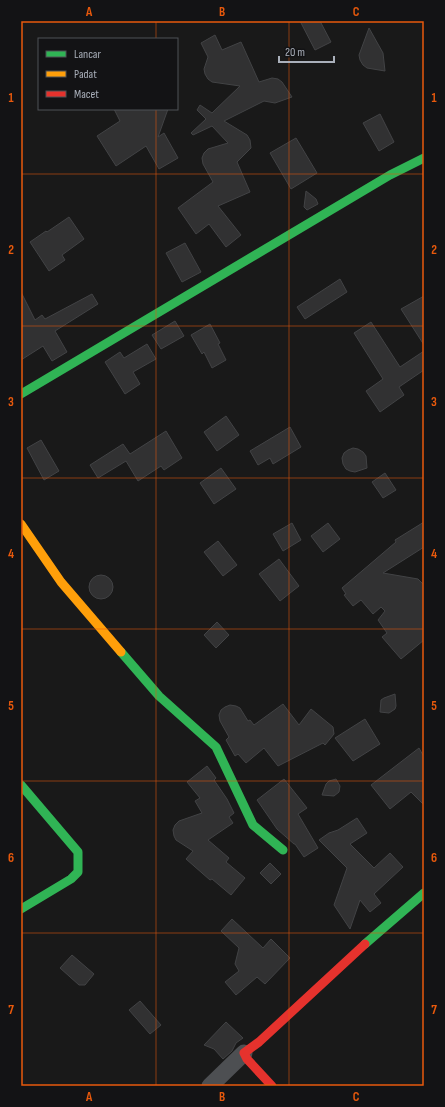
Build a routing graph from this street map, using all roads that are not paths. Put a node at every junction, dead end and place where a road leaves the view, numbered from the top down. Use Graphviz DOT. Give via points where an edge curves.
graph roads {
  1 [pos="424,158"];
  2 [pos="21,394"];
  3 [pos="21,524"];
  4 [pos="21,786"];
  5 [pos="283,850"];
  6 [pos="424,893"];
  7 [pos="21,909"];
  8 [pos="244,1053"];
  9 [pos="210,1086"];
  10 [pos="272,1086"];
  1 -- 2 [label="street" via="390,175"];
  3 -- 5 [label="street" via="61,582 159,696 216,747 253,825"];
  4 -- 7 [label="street" via="78,852 79,859 78,872 71,879"];
  6 -- 8 [label="street"];
  8 -- 9 [label="street"];
  8 -- 10 [label="street"];
}
